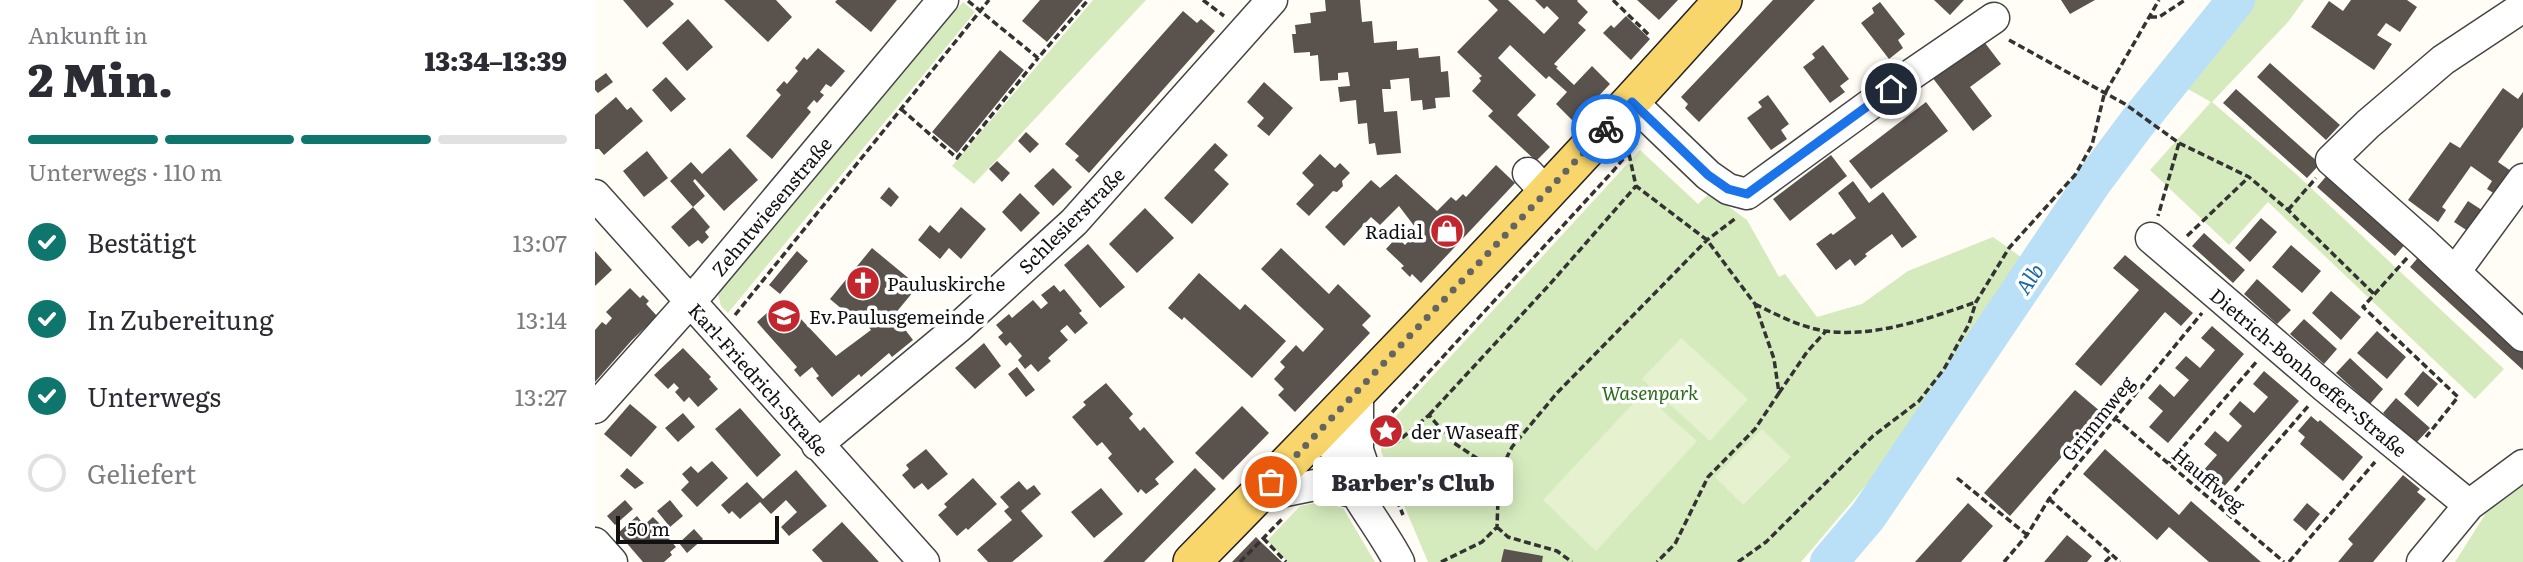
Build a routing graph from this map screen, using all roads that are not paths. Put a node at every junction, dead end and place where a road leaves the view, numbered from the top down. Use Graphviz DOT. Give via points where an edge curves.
graph roads {
  1 [pos="943,0"];
  2 [pos="1272,0"];
  3 [pos="1723,0"];
  4 [pos="2523,7"];
  5 [pos="1992,20"];
  6 [pos="1632,102"];
  7 [pos="2523,179"];
  8 [pos="595,195"];
  9 [pos="2160,246"];
  10 [pos="2455,272"];
  11 [pos="690,301"];
  12 [pos="2523,336"];
  13 [pos="1358,391"];
  14 [pos="595,408"];
  15 [pos="1325,426"];
  16 [pos="817,445"];
  17 [pos="2523,465"];
  18 [pos="1356,494"];
  19 [pos="1257,497"];
  20 [pos="2469,505"];
  21 [pos="1397,541"];
  22 [pos="595,543"];
  23 [pos="612,562"];
  24 [pos="923,562"];
  25 [pos="1192,562"];
  26 [pos="2422,562"];
  1 -- 11 [label="street, Zehntwiesenstraße"];
  2 -- 16 [label="street, Schlesierstraße" via="1074,222 959,327"];
  3 -- 6 [label="main road"];
  4 -- 10 [label="street" via="2443,60 2331,160"];
  5 -- 6 [label="street" via="1747,194 1728,189 1708,175"];
  6 -- 13 [label="main road" via="1537,183"];
  7 -- 10 [label="street"];
  8 -- 11 [label="street, Karl-Friedrich-Straße"];
  9 -- 20 [label="street, Dietrich-Bonhoeffer-Straße"];
  10 -- 12 [label="street"];
  11 -- 14 [label="street, Zehntwiesenstraße"];
  11 -- 16 [label="street, Karl-Friedrich-Straße"];
  13 -- 15 [label="main road"];
  13 -- 21 [label="street" via="1358,450"];
  15 -- 18 [label="street"];
  15 -- 19 [label="main road"];
  16 -- 24 [label="street, Karl-Friedrich-Straße"];
  17 -- 20 [label="street"];
  18 -- 19 [label="street" via="1320,484"];
  18 -- 21 [label="street"];
  19 -- 25 [label="main road"];
  20 -- 26 [label="street"];
  22 -- 23 [label="street"];
}
